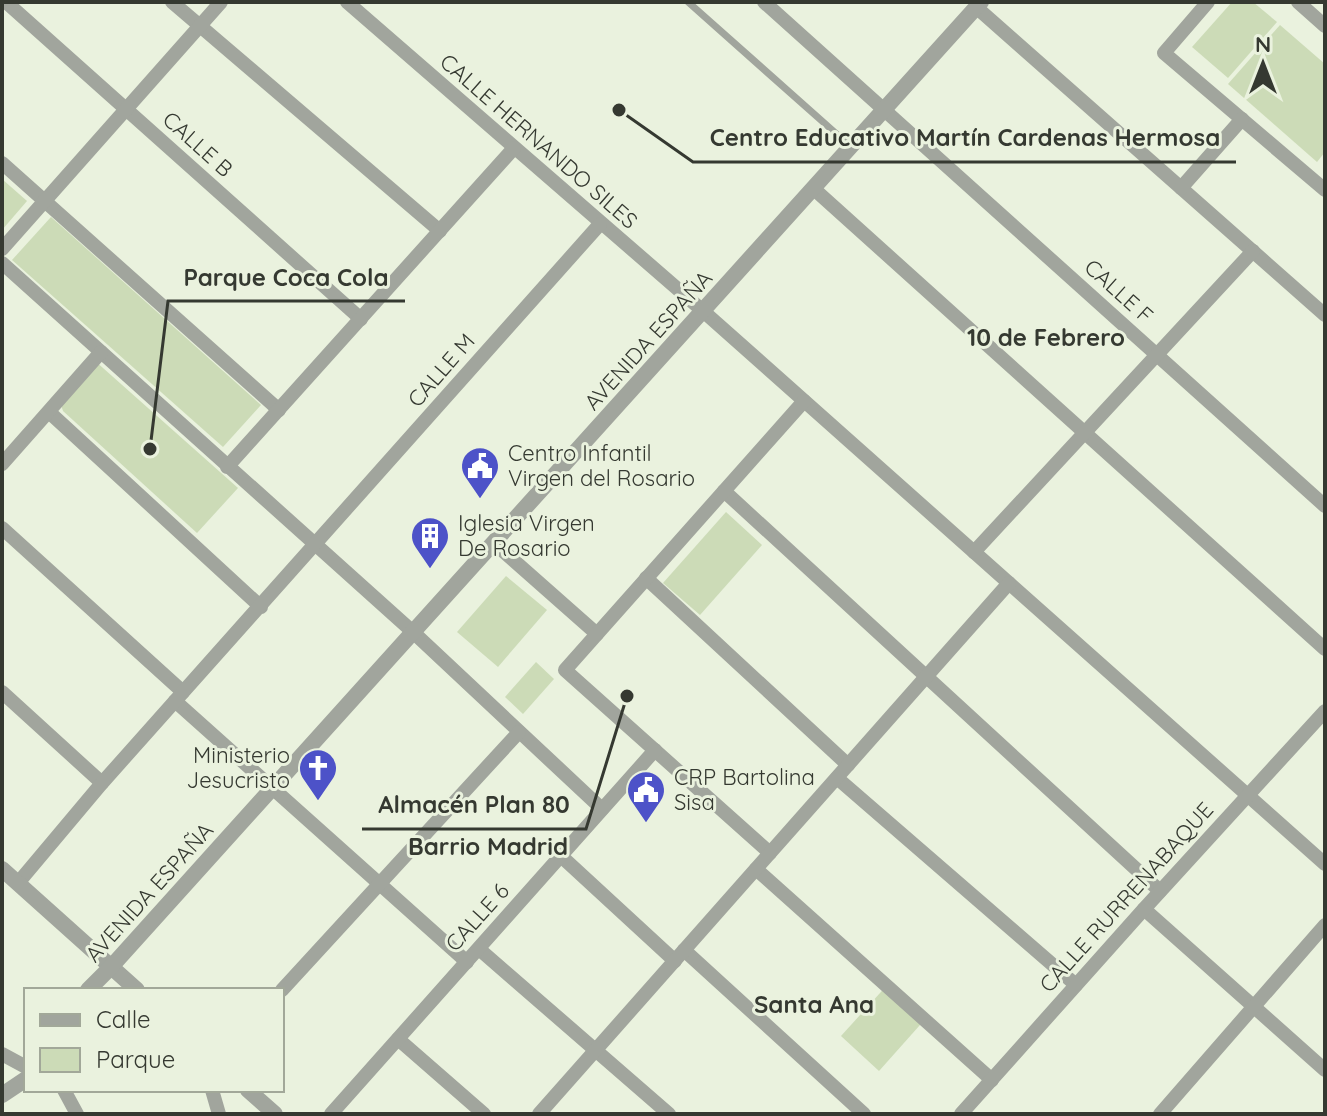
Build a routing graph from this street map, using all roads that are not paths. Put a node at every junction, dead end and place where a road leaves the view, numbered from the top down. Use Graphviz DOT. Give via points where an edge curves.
graph roads {
  1 [pos="6,2"];
  2 [pos="172,2"];
  3 [pos="221,2"];
  4 [pos="347,2"];
  5 [pos="688,2"];
  6 [pos="1208,2"];
  7 [pos="769,3"];
  8 [pos="978,5"];
  9 [pos="1305,5"];
  10 [pos="1325,26"];
  11 [pos="199,27"];
  12 [pos="126,109"];
  13 [pos="884,109"];
  14 [pos="1242,119"];
  15 [pos="851,147"];
  16 [pos="514,148"];
  17 [pos="2,163"];
  18 [pos="1181,188"];
  19 [pos="814,189"];
  20 [pos="1325,190"];
  21 [pos="45,201"];
  22 [pos="600,224"];
  23 [pos="440,231"];
  24 [pos="2,249"];
  25 [pos="1253,251"];
  26 [pos="3,266"];
  27 [pos="703,311"];
  28 [pos="1325,315"];
  29 [pos="361,319"];
  30 [pos="101,352"];
  31 [pos="1157,355"];
  32 [pos="804,401"];
  33 [pos="279,410"];
  34 [pos="49,412"];
  35 [pos="1085,433"];
  36 [pos="2,464"];
  37 [pos="227,467"];
  38 [pos="724,491"];
  39 [pos="1325,506"];
  40 [pos="2,528"];
  41 [pos="494,543"];
  42 [pos="316,545"];
  43 [pos="974,552"];
  44 [pos="646,578"];
  45 [pos="1009,583"];
  46 [pos="261,607"];
  47 [pos="413,632"];
  48 [pos="597,634"];
  49 [pos="1325,649"];
  50 [pos="926,677"];
  51 [pos="2,692"];
  52 [pos="179,697"];
  53 [pos="1325,711"];
  54 [pos="519,732"];
  55 [pos="655,750"];
  56 [pos="848,765"];
  57 [pos="837,778"];
  58 [pos="102,783"];
  59 [pos="272,789"];
  60 [pos="1248,796"];
  61 [pos="602,809"];
  62 [pos="770,853"];
  63 [pos="561,856"];
  64 [pos="1325,864"];
  65 [pos="2,869"];
  66 [pos="756,869"];
  67 [pos="18,883"];
  68 [pos="380,885"];
  69 [pos="1160,891"];
  70 [pos="1144,909"];
  71 [pos="1325,925"];
  72 [pos="479,949"];
  73 [pos="680,956"];
  74 [pos="467,962"];
  75 [pos="111,967"];
  76 [pos="1076,985"];
  77 [pos="90,988"];
  78 [pos="135,988"];
  79 [pos="284,988"];
  80 [pos="1255,1006"];
  81 [pos="398,1039"];
  82 [pos="595,1051"];
  83 [pos="2,1054"];
  84 [pos="24,1066"];
  85 [pos="1325,1070"];
  86 [pos="24,1080"];
  87 [pos="992,1080"];
  88 [pos="65,1092"];
  89 [pos="213,1092"];
  90 [pos="250,1092"];
  91 [pos="2,1095"];
  92 [pos="77,1114"];
  93 [pos="219,1114"];
  94 [pos="275,1114"];
  95 [pos="331,1114"];
  96 [pos="484,1114"];
  97 [pos="539,1114"];
  98 [pos="669,1114"];
  99 [pos="864,1114"];
  100 [pos="961,1114"];
  101 [pos="1160,1114"];
  1 -- 12 [label="street, CALLE B"];
  2 -- 11 [label="street"];
  3 -- 11 [label="street"];
  4 -- 16 [label="street, CALLE HERNANDO SILES"];
  5 -- 15 [label="lane"];
  6 -- 14 [label="street" via="1164,53"];
  7 -- 13 [label="street, CALLE F"];
  8 -- 13 [label="street, AVENIDA ESPAÑA"];
  8 -- 18 [label="street"];
  9 -- 10 [label="street"];
  11 -- 12 [label="street"];
  11 -- 23 [label="street"];
  12 -- 21 [label="street"];
  12 -- 29 [label="street, CALLE B"];
  13 -- 15 [label="street, AVENIDA ESPAÑA"];
  13 -- 31 [label="street, CALLE F"];
  14 -- 18 [label="street"];
  14 -- 20 [label="street"];
  15 -- 19 [label="street, AVENIDA ESPAÑA"];
  16 -- 22 [label="street, CALLE HERNANDO SILES"];
  16 -- 23 [label="street"];
  17 -- 21 [label="street"];
  18 -- 25 [label="street"];
  19 -- 27 [label="street, AVENIDA ESPAÑA"];
  19 -- 35 [label="street"];
  21 -- 24 [label="street"];
  21 -- 33 [label="street"];
  22 -- 27 [label="street, CALLE HERNANDO SILES"];
  22 -- 42 [label="street, CALLE M"];
  23 -- 29 [label="street"];
  25 -- 28 [label="street"];
  25 -- 31 [label="street"];
  26 -- 30 [label="street"];
  27 -- 32 [label="street, CALLE HERNANDO SILES"];
  27 -- 41 [label="street, AVENIDA ESPAÑA"];
  29 -- 33 [label="street"];
  30 -- 34 [label="street"];
  30 -- 37 [label="street"];
  31 -- 35 [label="street"];
  31 -- 39 [label="street, CALLE F"];
  32 -- 38 [label="street"];
  32 -- 43 [label="street, CALLE HERNANDO SILES"];
  33 -- 37 [label="street"];
  34 -- 36 [label="street"];
  34 -- 46 [label="street"];
  35 -- 43 [label="street"];
  35 -- 49 [label="street"];
  37 -- 42 [label="street"];
  38 -- 44 [label="street"];
  38 -- 50 [label="street"];
  40 -- 52 [label="street"];
  41 -- 47 [label="street, AVENIDA ESPAÑA"];
  41 -- 48 [label="street"];
  42 -- 46 [label="street, CALLE M"];
  42 -- 47 [label="street"];
  43 -- 45 [label="street, CALLE HERNANDO SILES"];
  44 -- 48 [label="street"];
  44 -- 56 [label="street"];
  45 -- 50 [label="street"];
  45 -- 60 [label="street, CALLE HERNANDO SILES"];
  46 -- 52 [label="street, CALLE M"];
  47 -- 54 [label="street"];
  47 -- 59 [label="street, AVENIDA ESPAÑA"];
  48 -- 55 [label="street" via="565,670"];
  50 -- 56 [label="street"];
  50 -- 69 [label="street"];
  51 -- 58 [label="street"];
  52 -- 58 [label="street, CALLE M"];
  52 -- 59 [label="street"];
  53 -- 60 [label="street, CALLE RURRENABAQUE"];
  54 -- 61 [label="street"];
  54 -- 68 [label="street"];
  55 -- 61 [label="street, CALLE 6"];
  55 -- 62 [label="street"];
  56 -- 57 [label="street"];
  57 -- 62 [label="street"];
  57 -- 76 [label="street"];
  58 -- 67 [label="street, CALLE M"];
  59 -- 68 [label="street"];
  59 -- 75 [label="street, AVENIDA ESPAÑA"];
  60 -- 64 [label="street, CALLE HERNANDO SILES"];
  60 -- 69 [label="street, CALLE RURRENABAQUE"];
  61 -- 63 [label="street, CALLE 6"];
  62 -- 66 [label="street"];
  63 -- 72 [label="street, CALLE 6"];
  63 -- 73 [label="street"];
  65 -- 67 [label="street"];
  66 -- 73 [label="street"];
  66 -- 87 [label="street"];
  67 -- 75 [label="street"];
  68 -- 74 [label="street"];
  68 -- 79 [label="street"];
  69 -- 70 [label="street, CALLE RURRENABAQUE"];
  70 -- 76 [label="street, CALLE RURRENABAQUE"];
  70 -- 80 [label="street"];
  71 -- 80 [label="street"];
  72 -- 74 [label="street, CALLE 6"];
  72 -- 82 [label="street"];
  73 -- 82 [label="street"];
  73 -- 99 [label="street"];
  74 -- 81 [label="street, CALLE 6"];
  75 -- 77 [label="street, AVENIDA ESPAÑA"];
  75 -- 78 [label="street"];
  76 -- 87 [label="street, CALLE RURRENABAQUE"];
  80 -- 85 [label="street"];
  80 -- 101 [label="street"];
  81 -- 95 [label="street, CALLE 6"];
  81 -- 96 [label="street"];
  82 -- 97 [label="street"];
  82 -- 98 [label="street"];
  83 -- 84 [label="street"];
  86 -- 91 [label="street"];
  87 -- 100 [label="street, CALLE RURRENABAQUE"];
  88 -- 92 [label="street"];
  89 -- 93 [label="street"];
  90 -- 94 [label="street"];
}
